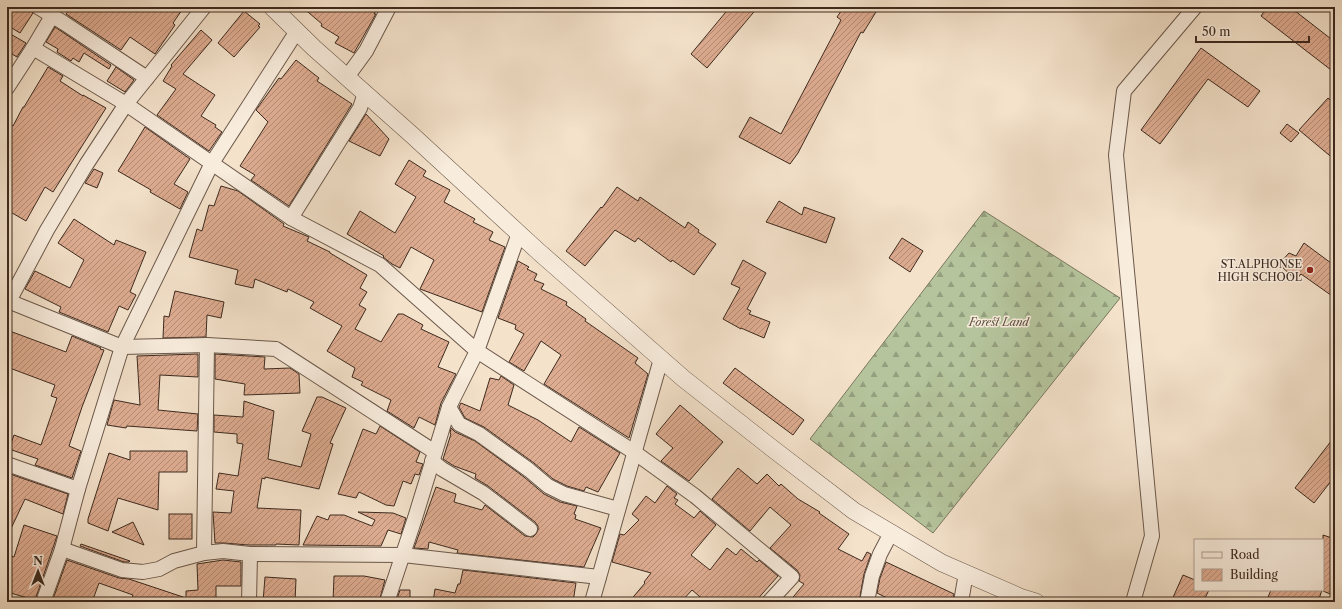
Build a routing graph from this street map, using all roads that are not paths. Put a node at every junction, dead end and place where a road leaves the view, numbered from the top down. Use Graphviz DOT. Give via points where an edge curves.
graph roads {
  1 [pos="38,7"];
  2 [pos="204,7"];
  3 [pos="272,7"];
  4 [pos="389,7"];
  5 [pos="1195,7"];
  6 [pos="52,16"];
  7 [pos="297,31"];
  8 [pos="33,48"];
  9 [pos="347,77"];
  10 [pos="147,78"];
  11 [pos="7,86"];
  12 [pos="365,93"];
  13 [pos="126,104"];
  14 [pos="212,163"];
  15 [pos="291,218"];
  16 [pos="519,233"];
  17 [pos="8,303"];
  18 [pos="207,345"];
  19 [pos="122,347"];
  20 [pos="477,351"];
  21 [pos="661,359"];
  22 [pos="449,407"];
  23 [pos="634,452"];
  24 [pos="434,457"];
  25 [pos="7,464"];
  26 [pos="78,489"];
  27 [pos="618,509"];
  28 [pos="530,529"];
  29 [pos="891,533"];
  30 [pos="62,549"];
  31 [pos="204,553"];
  32 [pos="250,554"];
  33 [pos="403,555"];
  34 [pos="966,573"];
  35 [pos="599,577"];
  36 [pos="595,600"];
  37 [pos="44,602"];
  38 [pos="249,602"];
  39 [pos="387,602"];
  40 [pos="769,602"];
  41 [pos="867,602"];
  42 [pos="961,602"];
  43 [pos="1036,602"];
  44 [pos="1133,602"];
  1 -- 6 [label="street"];
  2 -- 10 [label="street"];
  3 -- 7 [label="street"];
  4 -- 9 [label="street" via="366,52"];
  5 -- 44 [label="street" via="1124,91 1116,155 1152,536"];
  6 -- 8 [label="street"];
  6 -- 10 [label="street"];
  7 -- 9 [label="street"];
  7 -- 14 [label="street"];
  8 -- 11 [label="street"];
  8 -- 13 [label="street"];
  9 -- 12 [label="street"];
  10 -- 13 [label="street"];
  12 -- 15 [label="street" via="360,108"];
  12 -- 16 [label="street"];
  13 -- 14 [label="street"];
  13 -- 17 [label="street" via="47,230"];
  14 -- 15 [label="street"];
  14 -- 19 [label="street"];
  15 -- 20 [label="street" via="380,265"];
  16 -- 20 [label="street"];
  16 -- 21 [label="street"];
  17 -- 19 [label="street"];
  18 -- 19 [label="street"];
  18 -- 24 [label="street" via="276,349"];
  18 -- 31 [label="street"];
  19 -- 26 [label="street"];
  20 -- 22 [label="street"];
  20 -- 23 [label="street"];
  21 -- 23 [label="street"];
  21 -- 29 [label="street" via="848,506"];
  22 -- 24 [label="street"];
  22 -- 27 [label="street" via="459,424 479,434 548,486 564,494"];
  23 -- 27 [label="street"];
  23 -- 40 [label="street" via="696,496 792,577"];
  24 -- 28 [label="street" via="442,469 482,493"];
  24 -- 33 [label="street"];
  25 -- 26 [label="street"];
  26 -- 30 [label="street"];
  27 -- 35 [label="street"];
  29 -- 34 [label="street" via="942,563"];
  29 -- 41 [label="street" via="872,576"];
  30 -- 31 [label="street" via="122,570 143,572"];
  30 -- 37 [label="street"];
  31 -- 32 [label="street" via="223,551"];
  32 -- 33 [label="street"];
  32 -- 38 [label="street"];
  33 -- 35 [label="street"];
  33 -- 39 [label="street"];
  34 -- 42 [label="street"];
  34 -- 43 [label="street"];
  35 -- 36 [label="street"];
}
